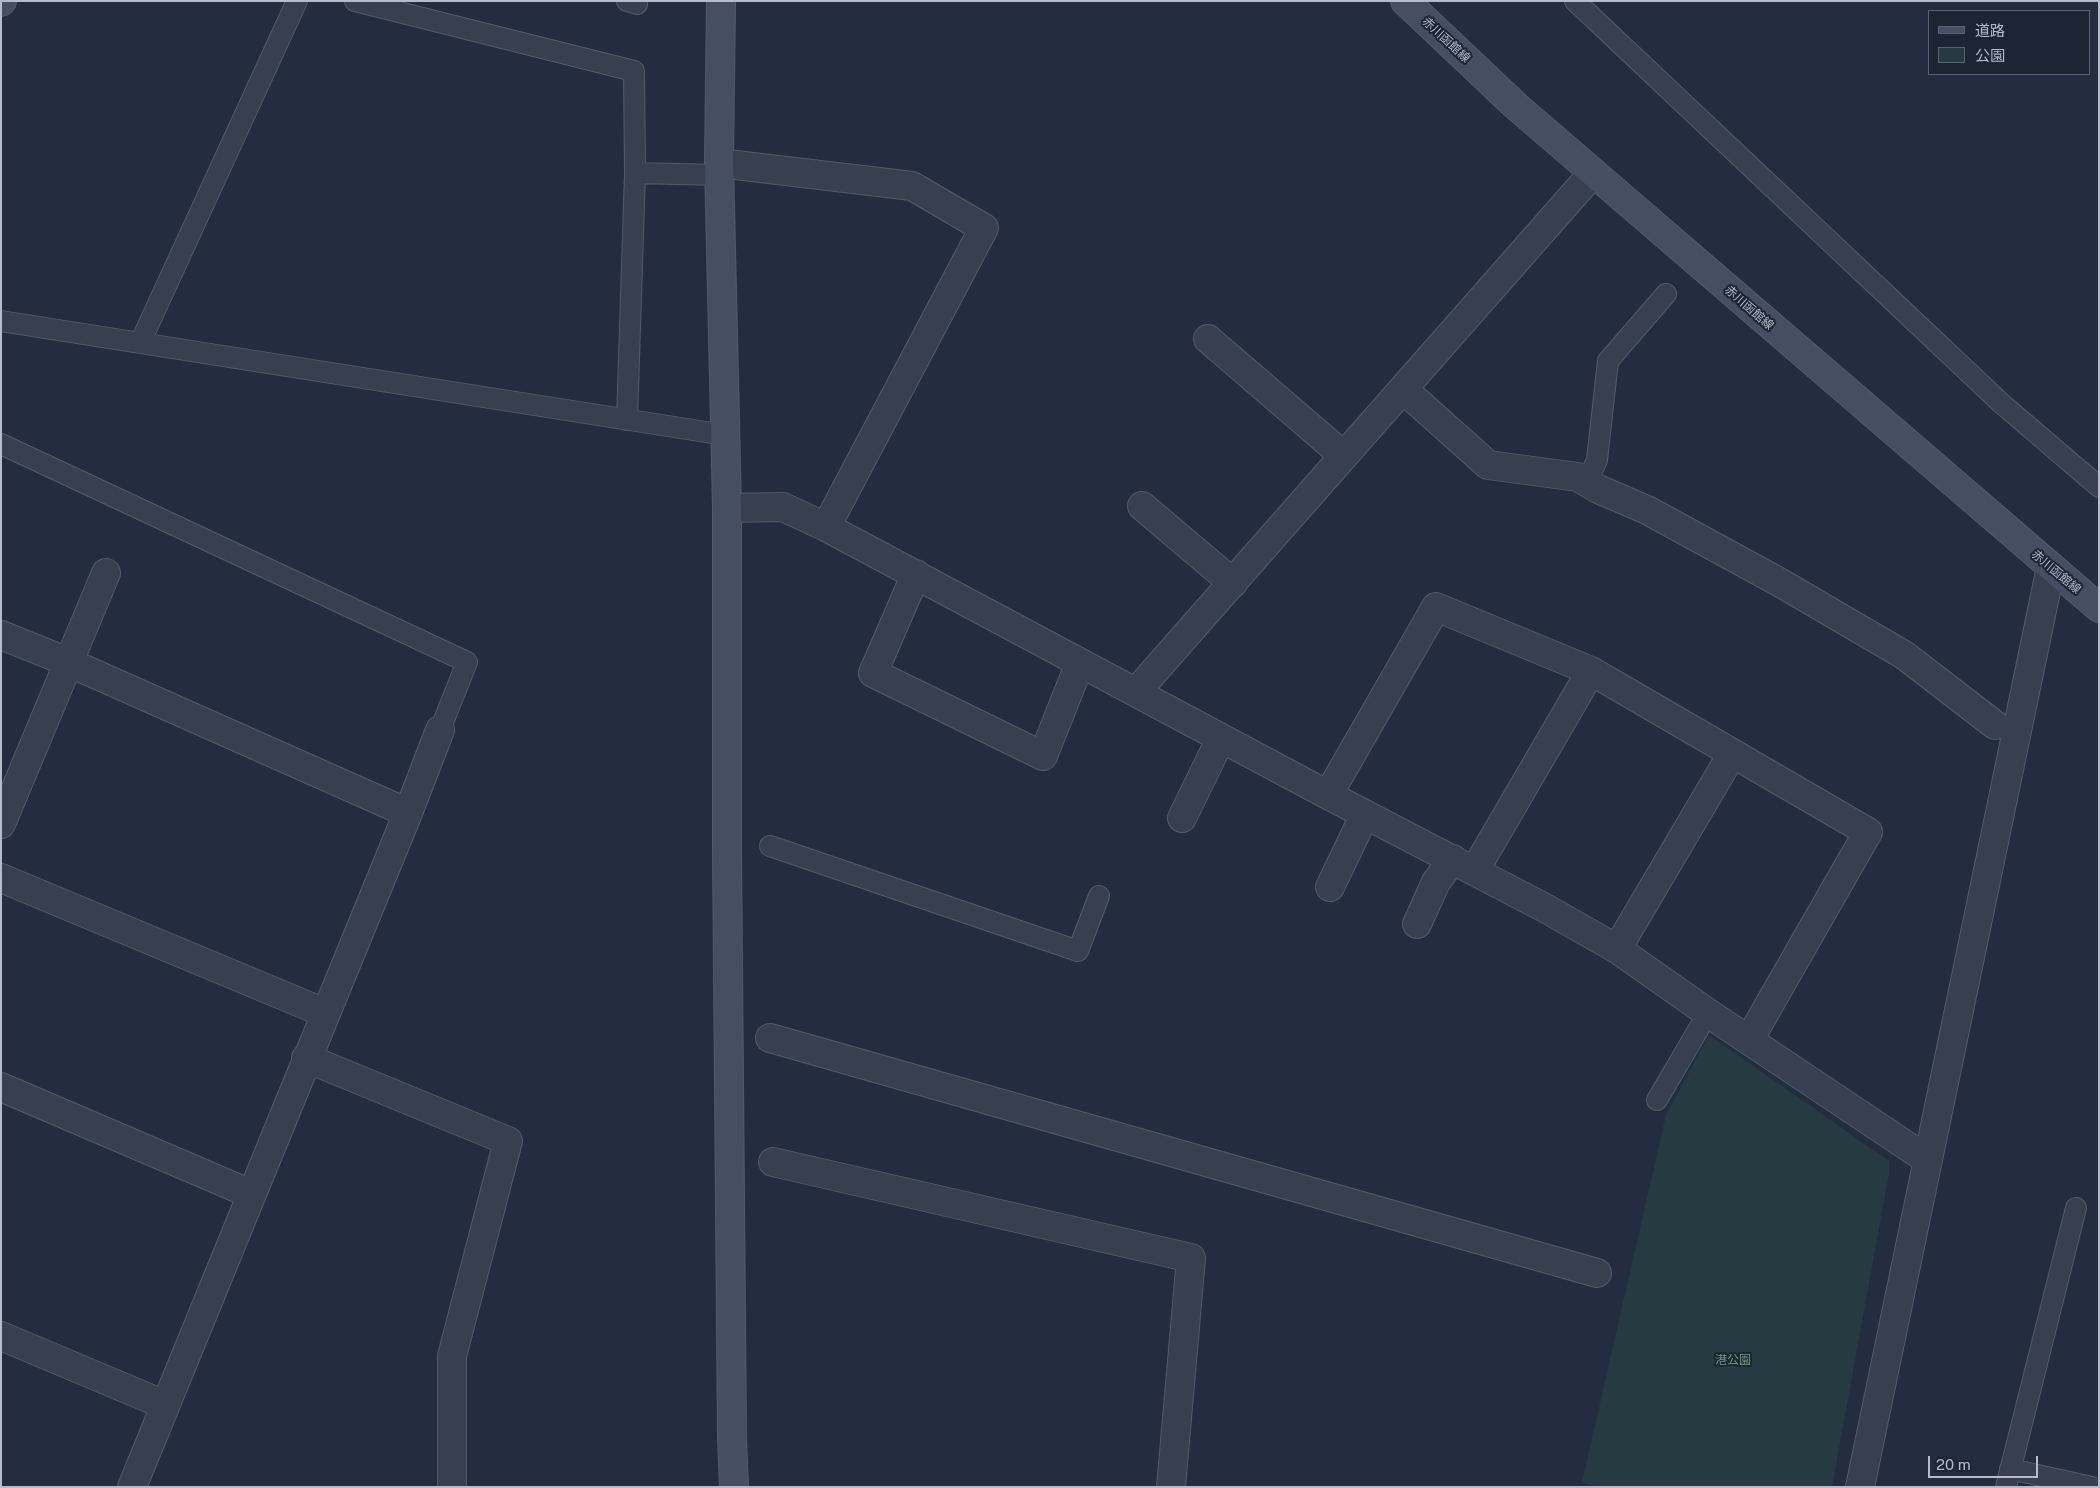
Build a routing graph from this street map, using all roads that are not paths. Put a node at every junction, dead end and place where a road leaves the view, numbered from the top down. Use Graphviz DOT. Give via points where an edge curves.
graph roads {
  1 [pos="297,1"];
  2 [pos="355,1"];
  3 [pos="721,1"];
  4 [pos="1405,1"];
  5 [pos="1575,1"];
  6 [pos="719,169"];
  7 [pos="635,173"];
  8 [pos="1593,173"];
  9 [pos="1666,294"];
  10 [pos="1,322"];
  11 [pos="1208,339"];
  12 [pos="140,343"];
  13 [pos="1403,389"];
  14 [pos="627,420"];
  15 [pos="725,435"];
  16 [pos="1,444"];
  17 [pos="1344,456"];
  18 [pos="1587,482"];
  19 [pos="2099,487"];
  20 [pos="1142,506"];
  21 [pos="727,508"];
  22 [pos="826,527"];
  23 [pos="2051,567"];
  24 [pos="106,573"];
  25 [pos="916,574"];
  26 [pos="1234,583"];
  27 [pos="2099,608"];
  28 [pos="1,635"];
  29 [pos="68,662"];
  30 [pos="1080,663"];
  31 [pos="1591,671"];
  32 [pos="1136,692"];
  33 [pos="1995,725"];
  34 [pos="440,730"];
  35 [pos="1222,738"];
  36 [pos="1732,754"];
  37 [pos="1328,795"];
  38 [pos="408,813"];
  39 [pos="1364,814"];
  40 [pos="1182,818"];
  41 [pos="1,824"];
  42 [pos="770,846"];
  43 [pos="1464,865"];
  44 [pos="1,878"];
  45 [pos="1330,887"];
  46 [pos="1099,896"];
  47 [pos="1417,924"];
  48 [pos="1617,949"];
  49 [pos="325,1013"];
  50 [pos="1708,1013"];
  51 [pos="770,1038"];
  52 [pos="1749,1040"];
  53 [pos="306,1058"];
  54 [pos="1,1088"];
  55 [pos="1657,1100"];
  56 [pos="1928,1160"];
  57 [pos="773,1162"];
  58 [pos="251,1194"];
  59 [pos="2076,1208"];
  60 [pos="1597,1273"];
  61 [pos="1,1336"];
  62 [pos="165,1405"];
  63 [pos="2008,1478"];
  64 [pos="132,1487"];
  65 [pos="452,1487"];
  66 [pos="734,1487"];
  67 [pos="1171,1487"];
  68 [pos="1860,1487"];
  69 [pos="2092,1487"];
  1 -- 12 [label="lane"];
  2 -- 7 [label="lane" via="634,71"];
  3 -- 6 [label="street"];
  4 -- 8 [label="street, 赤川函館線" via="1516,106"];
  5 -- 19 [label="lane" via="2001,403"];
  6 -- 7 [label="lane"];
  6 -- 15 [label="street"];
  6 -- 22 [label="street" via="912,186 984,228"];
  7 -- 14 [label="lane"];
  8 -- 13 [label="street"];
  8 -- 23 [label="street, 赤川函館線"];
  9 -- 18 [label="lane" via="1608,361 1597,460"];
  10 -- 12 [label="lane"];
  11 -- 17 [label="street"];
  12 -- 14 [label="lane"];
  13 -- 17 [label="street"];
  13 -- 18 [label="street" via="1488,464 1578,477"];
  14 -- 15 [label="lane"];
  15 -- 21 [label="street"];
  16 -- 34 [label="lane" via="467,662"];
  17 -- 26 [label="street"];
  18 -- 33 [label="street" via="1647,510 1779,582 1904,655"];
  20 -- 26 [label="street"];
  21 -- 22 [label="street" via="783,507"];
  21 -- 66 [label="street"];
  22 -- 25 [label="street"];
  23 -- 27 [label="street, 赤川函館線"];
  23 -- 56 [label="street"];
  24 -- 29 [label="street"];
  25 -- 30 [label="street"];
  25 -- 30 [label="street" via="873,673 1043,756"];
  26 -- 32 [label="street"];
  28 -- 29 [label="street"];
  29 -- 38 [label="street"];
  29 -- 41 [label="street"];
  30 -- 32 [label="street"];
  31 -- 36 [label="street"];
  31 -- 37 [label="street" via="1436,607"];
  31 -- 43 [label="street"];
  32 -- 35 [label="street"];
  34 -- 38 [label="street"];
  35 -- 37 [label="street"];
  35 -- 40 [label="street"];
  36 -- 48 [label="street"];
  36 -- 52 [label="street" via="1868,832"];
  37 -- 39 [label="street"];
  38 -- 49 [label="street"];
  39 -- 43 [label="street"];
  39 -- 45 [label="street"];
  42 -- 46 [label="lane" via="1078,951"];
  43 -- 47 [label="street" via="1436,882"];
  43 -- 48 [label="street"];
  44 -- 49 [label="street"];
  48 -- 50 [label="street"];
  49 -- 53 [label="street"];
  50 -- 52 [label="street"];
  50 -- 55 [label="lane"];
  51 -- 60 [label="street"];
  52 -- 56 [label="street"];
  53 -- 58 [label="street"];
  53 -- 65 [label="street" via="508,1142 452,1356"];
  54 -- 58 [label="street"];
  56 -- 68 [label="street"];
  57 -- 67 [label="street" via="1191,1258"];
  58 -- 62 [label="street"];
  59 -- 63 [label="lane"];
  61 -- 62 [label="street"];
  62 -- 64 [label="street"];
  63 -- 69 [label="lane"];
}
